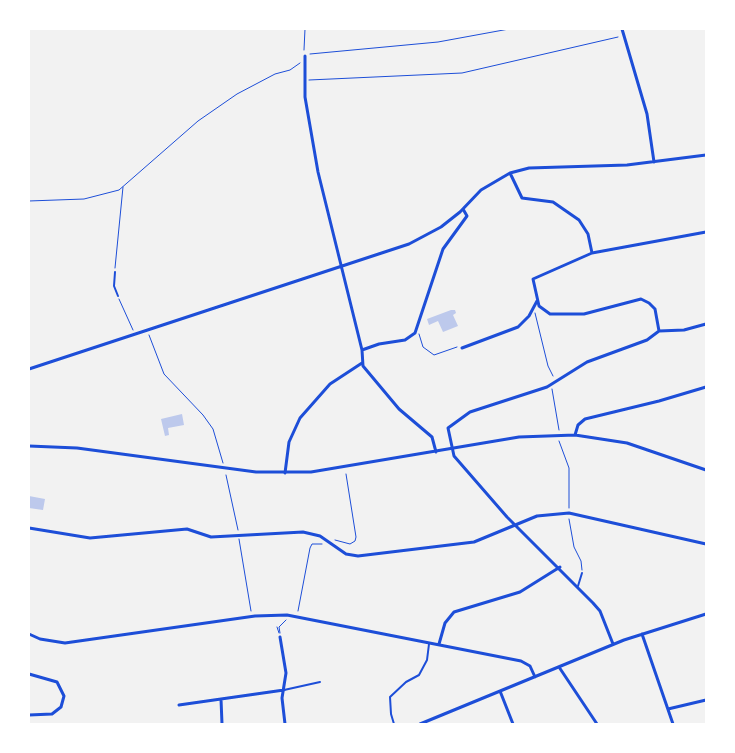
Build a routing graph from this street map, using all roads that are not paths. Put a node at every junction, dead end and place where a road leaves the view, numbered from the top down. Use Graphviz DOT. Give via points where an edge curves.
graph roads {
  1 [pos="622,29"];
  2 [pos="305,56"];
  3 [pos="706,155"];
  4 [pos="654,162"];
  5 [pos="510,173"];
  6 [pos="463,209"];
  7 [pos="706,232"];
  8 [pos="592,254"];
  9 [pos="340,267"];
  10 [pos="114,272"];
  11 [pos="118,296"];
  12 [pos="537,301"];
  13 [pos="706,324"];
  14 [pos="659,331"];
  15 [pos="460,347"];
  16 [pos="362,350"];
  17 [pos="362,363"];
  18 [pos="29,370"];
  19 [pos="706,386"];
  20 [pos="575,435"];
  21 [pos="29,446"];
  22 [pos="451,449"];
  23 [pos="436,452"];
  24 [pos="706,470"];
  25 [pos="285,473"];
  26 [pos="516,525"];
  27 [pos="29,528"];
  28 [pos="706,544"];
  29 [pos="560,567"];
  30 [pos="582,573"];
  31 [pos="578,586"];
  32 [pos="706,614"];
  33 [pos="29,634"];
  34 [pos="642,634"];
  35 [pos="280,636"];
  36 [pos="429,642"];
  37 [pos="439,644"];
  38 [pos="613,644"];
  39 [pos="559,667"];
  40 [pos="29,674"];
  41 [pos="535,677"];
  42 [pos="320,682"];
  43 [pos="284,690"];
  44 [pos="500,692"];
  45 [pos="220,699"];
  46 [pos="706,700"];
  47 [pos="179,705"];
  48 [pos="668,709"];
  49 [pos="29,715"];
  50 [pos="222,724"];
  51 [pos="285,724"];
  52 [pos="394,724"];
  53 [pos="420,724"];
  54 [pos="513,724"];
  55 [pos="597,724"];
  56 [pos="673,724"];
  1 -- 4 [label="street" via="648,114"];
  2 -- 9 [label="street" via="304,97"];
  3 -- 4 [label="street"];
  4 -- 5 [label="street" via="627,166 529,168"];
  5 -- 6 [label="street" via="481,190"];
  5 -- 8 [label="street" via="522,198 553,202 579,220 588,234"];
  6 -- 9 [label="street" via="441,228 418,240"];
  6 -- 16 [label="street" via="466,216 443,249 412,336"];
  7 -- 8 [label="street"];
  8 -- 12 [label="street" via="534,278"];
  9 -- 16 [label="street"];
  9 -- 18 [label="street"];
  10 -- 11 [label="lane"];
  12 -- 14 [label="street" via="544,311 560,316 604,311 641,299 655,309"];
  12 -- 15 [label="street" via="518,328"];
  13 -- 14 [label="street" via="684,330"];
  14 -- 22 [label="street" via="647,340 587,362 547,387 463,416 448,428"];
  16 -- 17 [label="street"];
  17 -- 23 [label="street" via="366,372 399,409 432,436"];
  17 -- 25 [label="street" via="330,384 300,418 289,442"];
  19 -- 20 [label="street" via="585,418 578,424"];
  20 -- 22 [label="street" via="519,437"];
  20 -- 24 [label="street" via="627,443"];
  21 -- 25 [label="street" via="77,448 224,469"];
  22 -- 23 [label="street"];
  22 -- 26 [label="street" via="457,460"];
  23 -- 25 [label="street" via="333,470"];
  26 -- 27 [label="street" via="474,542 358,556 346,554 320,536 303,532 210,537 188,529 90,538"];
  26 -- 28 [label="street" via="545,514 569,513"];
  26 -- 29 [label="street"];
  29 -- 31 [label="street"];
  29 -- 37 [label="street" via="520,592 454,612 445,623"];
  30 -- 31 [label="lane"];
  31 -- 38 [label="street" via="600,611"];
  32 -- 34 [label="street"];
  33 -- 36 [label="street" via="65,643 276,614"];
  34 -- 38 [label="street"];
  34 -- 48 [label="street"];
  35 -- 43 [label="street" via="286,673"];
  36 -- 37 [label="street"];
  36 -- 52 [label="lane" via="427,660 419,674 390,697"];
  37 -- 41 [label="street" via="521,661 530,666"];
  38 -- 39 [label="street"];
  39 -- 41 [label="street"];
  39 -- 55 [label="street"];
  40 -- 49 [label="street" via="56,682 64,696 61,707 52,714"];
  41 -- 44 [label="street"];
  42 -- 43 [label="lane"];
  43 -- 45 [label="street"];
  43 -- 51 [label="street"];
  44 -- 53 [label="street"];
  44 -- 54 [label="street"];
  45 -- 47 [label="street"];
  45 -- 50 [label="street"];
  46 -- 48 [label="street"];
  48 -- 56 [label="street"];
}
